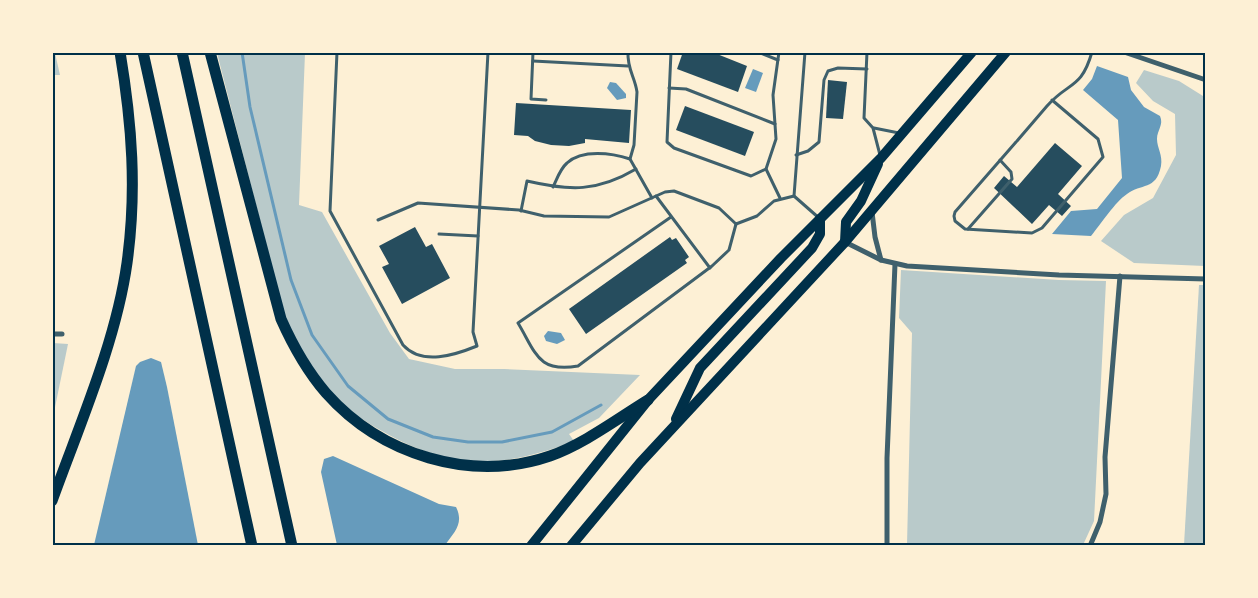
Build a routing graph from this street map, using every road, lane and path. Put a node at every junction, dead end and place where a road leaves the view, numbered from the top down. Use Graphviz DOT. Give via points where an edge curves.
graph roads {
  1 [pos="120,52"];
  2 [pos="144,52"];
  3 [pos="182,52"];
  4 [pos="210,52"];
  5 [pos="337,52"];
  6 [pos="488,52"];
  7 [pos="533,52"];
  8 [pos="628,52"];
  9 [pos="671,52"];
  10 [pos="758,52"];
  11 [pos="779,52"];
  12 [pos="805,52"];
  13 [pos="867,52"];
  14 [pos="972,52"];
  15 [pos="1006,52"];
  16 [pos="1092,52"];
  17 [pos="1124,52"];
  18 [pos="778,60"];
  19 [pos="533,61"];
  20 [pos="628,66"];
  21 [pos="866,69"];
  22 [pos="1206,80"];
  23 [pos="669,88"];
  24 [pos="546,100"];
  25 [pos="1052,100"];
  26 [pos="775,124"];
  27 [pos="873,128"];
  28 [pos="903,134"];
  29 [pos="796,155"];
  30 [pos="881,158"];
  31 [pos="630,159"];
  32 [pos="1000,160"];
  33 [pos="766,169"];
  34 [pos="636,170"];
  35 [pos="553,187"];
  36 [pos="794,196"];
  37 [pos="654,197"];
  38 [pos="780,198"];
  39 [pos="480,207"];
  40 [pos="521,210"];
  41 [pos="872,211"];
  42 [pos="672,217"];
  43 [pos="820,219"];
  44 [pos="378,220"];
  45 [pos="736,224"];
  46 [pos="968,229"];
  47 [pos="439,234"];
  48 [pos="478,236"];
  49 [pos="845,242"];
  50 [pos="881,260"];
  51 [pos="895,264"];
  52 [pos="710,268"];
  53 [pos="1120,276"];
  54 [pos="1206,280"];
  55 [pos="52,334"];
  56 [pos="62,334"];
  57 [pos="648,400"];
  58 [pos="671,429"];
  59 [pos="52,501"];
  60 [pos="252,546"];
  61 [pos="292,546"];
  62 [pos="531,546"];
  63 [pos="571,546"];
  64 [pos="887,546"];
  65 [pos="1090,546"];
  1 -- 59 [label="highway" via="133,155 127,264 109,340"];
  2 -- 60 [label="highway"];
  3 -- 61 [label="highway"];
  4 -- 57 [label="highway" via="281,319 307,369 346,412 389,443 420,456 452,464 494,467 523,463 566,450"];
  5 -- 48 [label="lane" via="330,211 409,352 444,357 477,346 473,332"];
  6 -- 39 [label="lane"];
  7 -- 19 [label="lane"];
  8 -- 20 [label="lane"];
  9 -- 23 [label="lane"];
  10 -- 18 [label="lane"];
  11 -- 18 [label="lane"];
  12 -- 29 [label="lane"];
  13 -- 21 [label="lane"];
  14 -- 28 [label="highway"];
  15 -- 41 [label="highway"];
  16 -- 25 [label="lane" via="1083,77"];
  17 -- 22 [label="street"];
  18 -- 26 [label="lane" via="773,95"];
  19 -- 20 [label="lane"];
  19 -- 24 [label="lane" via="531,99"];
  20 -- 31 [label="lane" via="637,92"];
  21 -- 27 [label="lane" via="864,118"];
  21 -- 29 [label="lane" via="828,71 824,80 819,142"];
  23 -- 26 [label="lane" via="686,89"];
  23 -- 33 [label="lane" via="667,142 674,148 751,176"];
  25 -- 32 [label="lane"];
  25 -- 46 [label="lane" via="1098,139 1103,157 1042,228 1032,233"];
  26 -- 33 [label="lane" via="776,139"];
  27 -- 28 [label="lane"];
  27 -- 30 [label="lane"];
  28 -- 30 [label="highway"];
  29 -- 36 [label="lane"];
  30 -- 43 [label="highway"];
  30 -- 49 [label="highway" via="846,222"];
  31 -- 34 [label="lane"];
  31 -- 35 [label="lane" via="615,155 575,157 565,164"];
  32 -- 46 [label="lane" via="1012,172 1012,179"];
  32 -- 46 [label="lane" via="955,212 955,221"];
  33 -- 38 [label="lane"];
  34 -- 35 [label="lane" via="604,185 585,189"];
  34 -- 37 [label="lane"];
  35 -- 40 [label="lane" via="527,181"];
  36 -- 38 [label="lane"];
  36 -- 43 [label="lane"];
  37 -- 40 [label="lane" via="620,214 596,219 544,216"];
  37 -- 42 [label="lane"];
  37 -- 45 [label="lane" via="674,191 719,208"];
  38 -- 45 [label="lane" via="758,216"];
  39 -- 40 [label="lane"];
  39 -- 44 [label="lane" via="418,203"];
  39 -- 48 [label="lane"];
  41 -- 49 [label="highway"];
  41 -- 50 [label="street"];
  42 -- 52 [label="lane"];
  42 -- 52 [label="lane" via="518,323 540,359 555,368 578,366"];
  43 -- 57 [label="highway"];
  43 -- 58 [label="highway" via="820,234 812,248 700,368"];
  45 -- 52 [label="lane" via="729,250"];
  47 -- 48 [label="lane"];
  49 -- 50 [label="street"];
  49 -- 58 [label="highway"];
  50 -- 51 [label="street"];
  51 -- 53 [label="street"];
  51 -- 64 [label="street"];
  53 -- 54 [label="street"];
  53 -- 65 [label="street" via="1105,457 1106,494"];
  55 -- 56 [label="street"];
  57 -- 62 [label="highway"];
  58 -- 63 [label="highway"];
}
